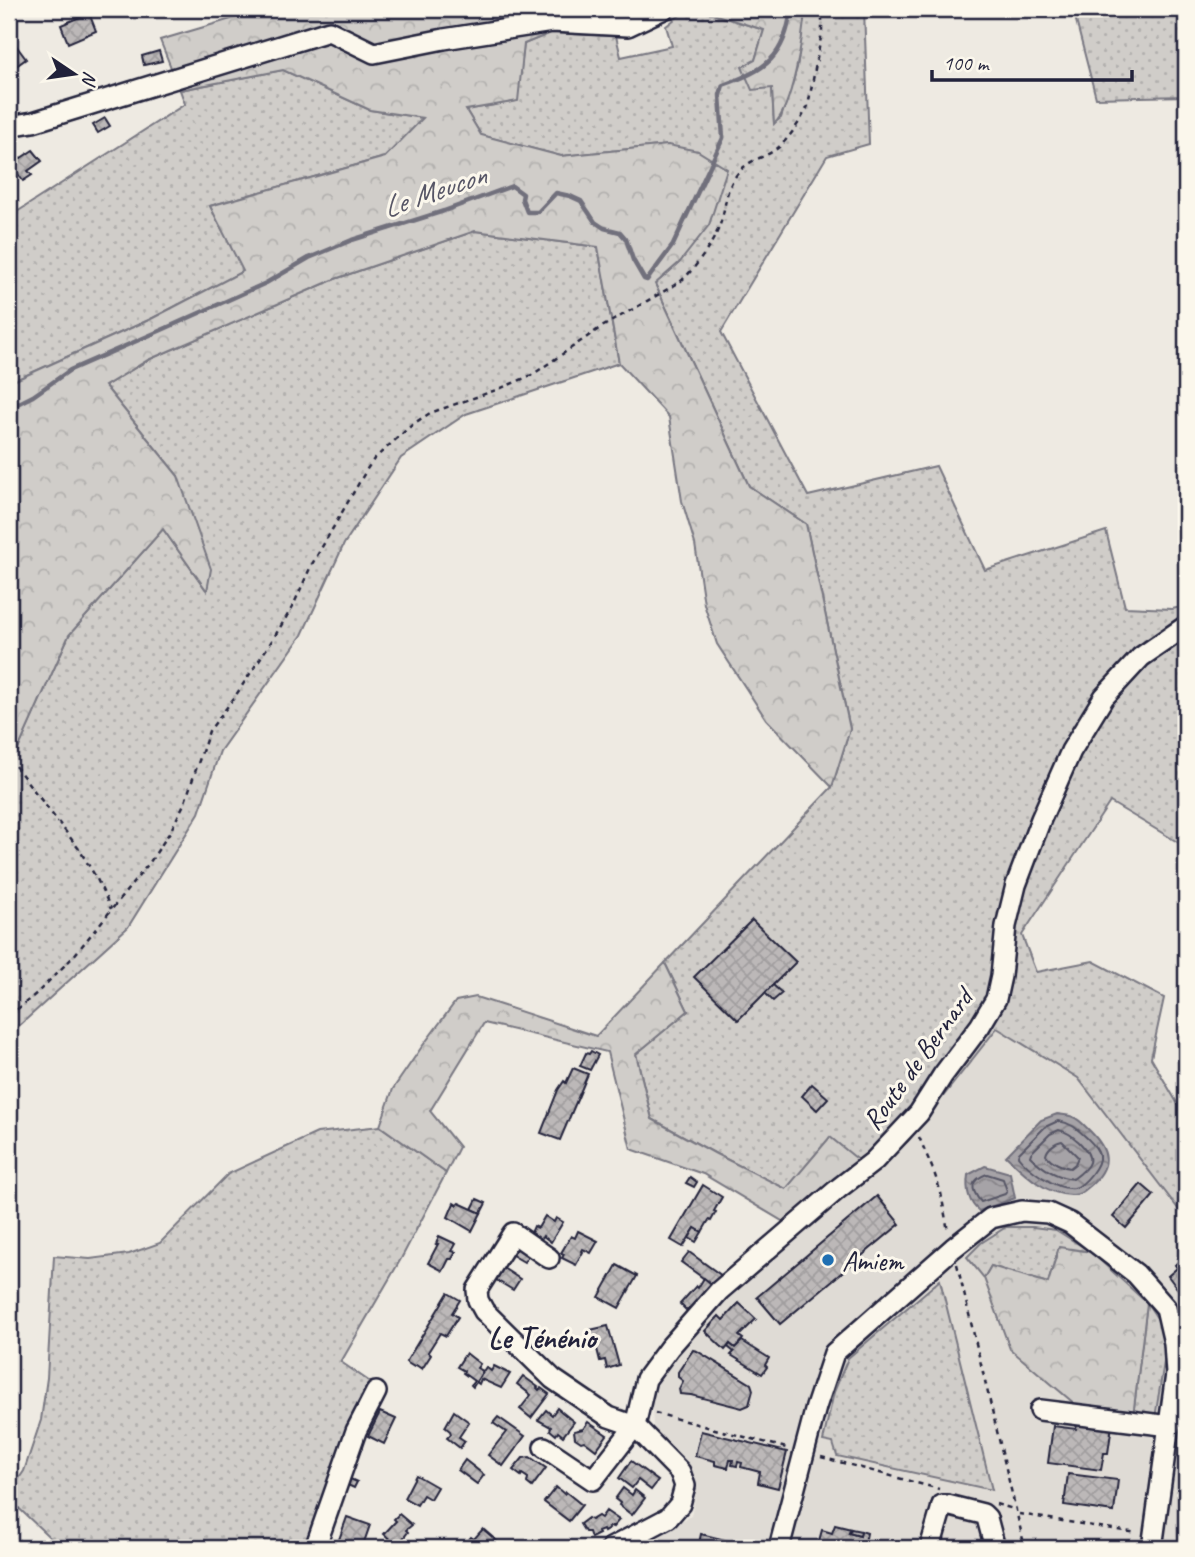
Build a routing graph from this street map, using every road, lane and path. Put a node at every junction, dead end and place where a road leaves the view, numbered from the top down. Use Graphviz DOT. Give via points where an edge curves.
graph roads {
  1 [pos="664,9"];
  2 [pos="822,9"];
  3 [pos="9,126"];
  4 [pos="1186,626"];
  5 [pos="9,758"];
  6 [pos="111,909"];
  7 [pos="9,1016"];
  8 [pos="910,1122"];
  9 [pos="953,1248"];
  10 [pos="549,1258"];
  11 [pos="376,1392"];
  12 [pos="1040,1410"];
  13 [pos="637,1418"];
  14 [pos="1170,1426"];
  15 [pos="544,1447"];
  16 [pos="804,1453"];
  17 [pos="950,1492"];
  18 [pos="990,1503"];
  19 [pos="1017,1512"];
  20 [pos="1153,1542"];
  21 [pos="315,1548"];
  22 [pos="611,1548"];
  23 [pos="779,1548"];
  24 [pos="930,1548"];
  25 [pos="995,1548"];
  26 [pos="1025,1548"];
  1 -- 3 [label="street" via="628,26 552,22 374,53 329,31"];
  2 -- 6 [label="path" via="822,32 803,117 779,147 742,167 726,194 717,233 691,272 532,376 430,413 374,459 273,639 209,731 170,832"];
  4 -- 8 [label="street, Route de Bernard" via="1141,657 1104,697 1070,751 1016,885 996,999"];
  5 -- 6 [label="path" via="79,849"];
  6 -- 7 [label="path" via="56,975"];
  8 -- 9 [label="path" via="934,1172"];
  8 -- 13 [label="street, Route de Bernard" via="874,1161 719,1291 646,1379"];
  9 -- 14 [label="street" via="991,1218 1022,1211 1048,1213 1070,1223 1136,1274 1166,1308 1174,1343"];
  9 -- 16 [label="street" via="834,1353"];
  9 -- 19 [label="path"];
  10 -- 13 [label="street" via="513,1233 477,1290 484,1311 553,1379 609,1417"];
  11 -- 21 [label="street" via="356,1431"];
  12 -- 14 [label="street"];
  13 -- 15 [label="street" via="593,1480"];
  13 -- 16 [label="path"];
  13 -- 22 [label="street" via="680,1472 685,1486 680,1504 668,1518"];
  14 -- 20 [label="street"];
  16 -- 17 [label="path"];
  16 -- 23 [label="street"];
  18 -- 19 [label="path"];
  19 -- 20 [label="path"];
  19 -- 26 [label="path"];
  24 -- 25 [label="street" via="942,1505 947,1505 988,1518"];
}
